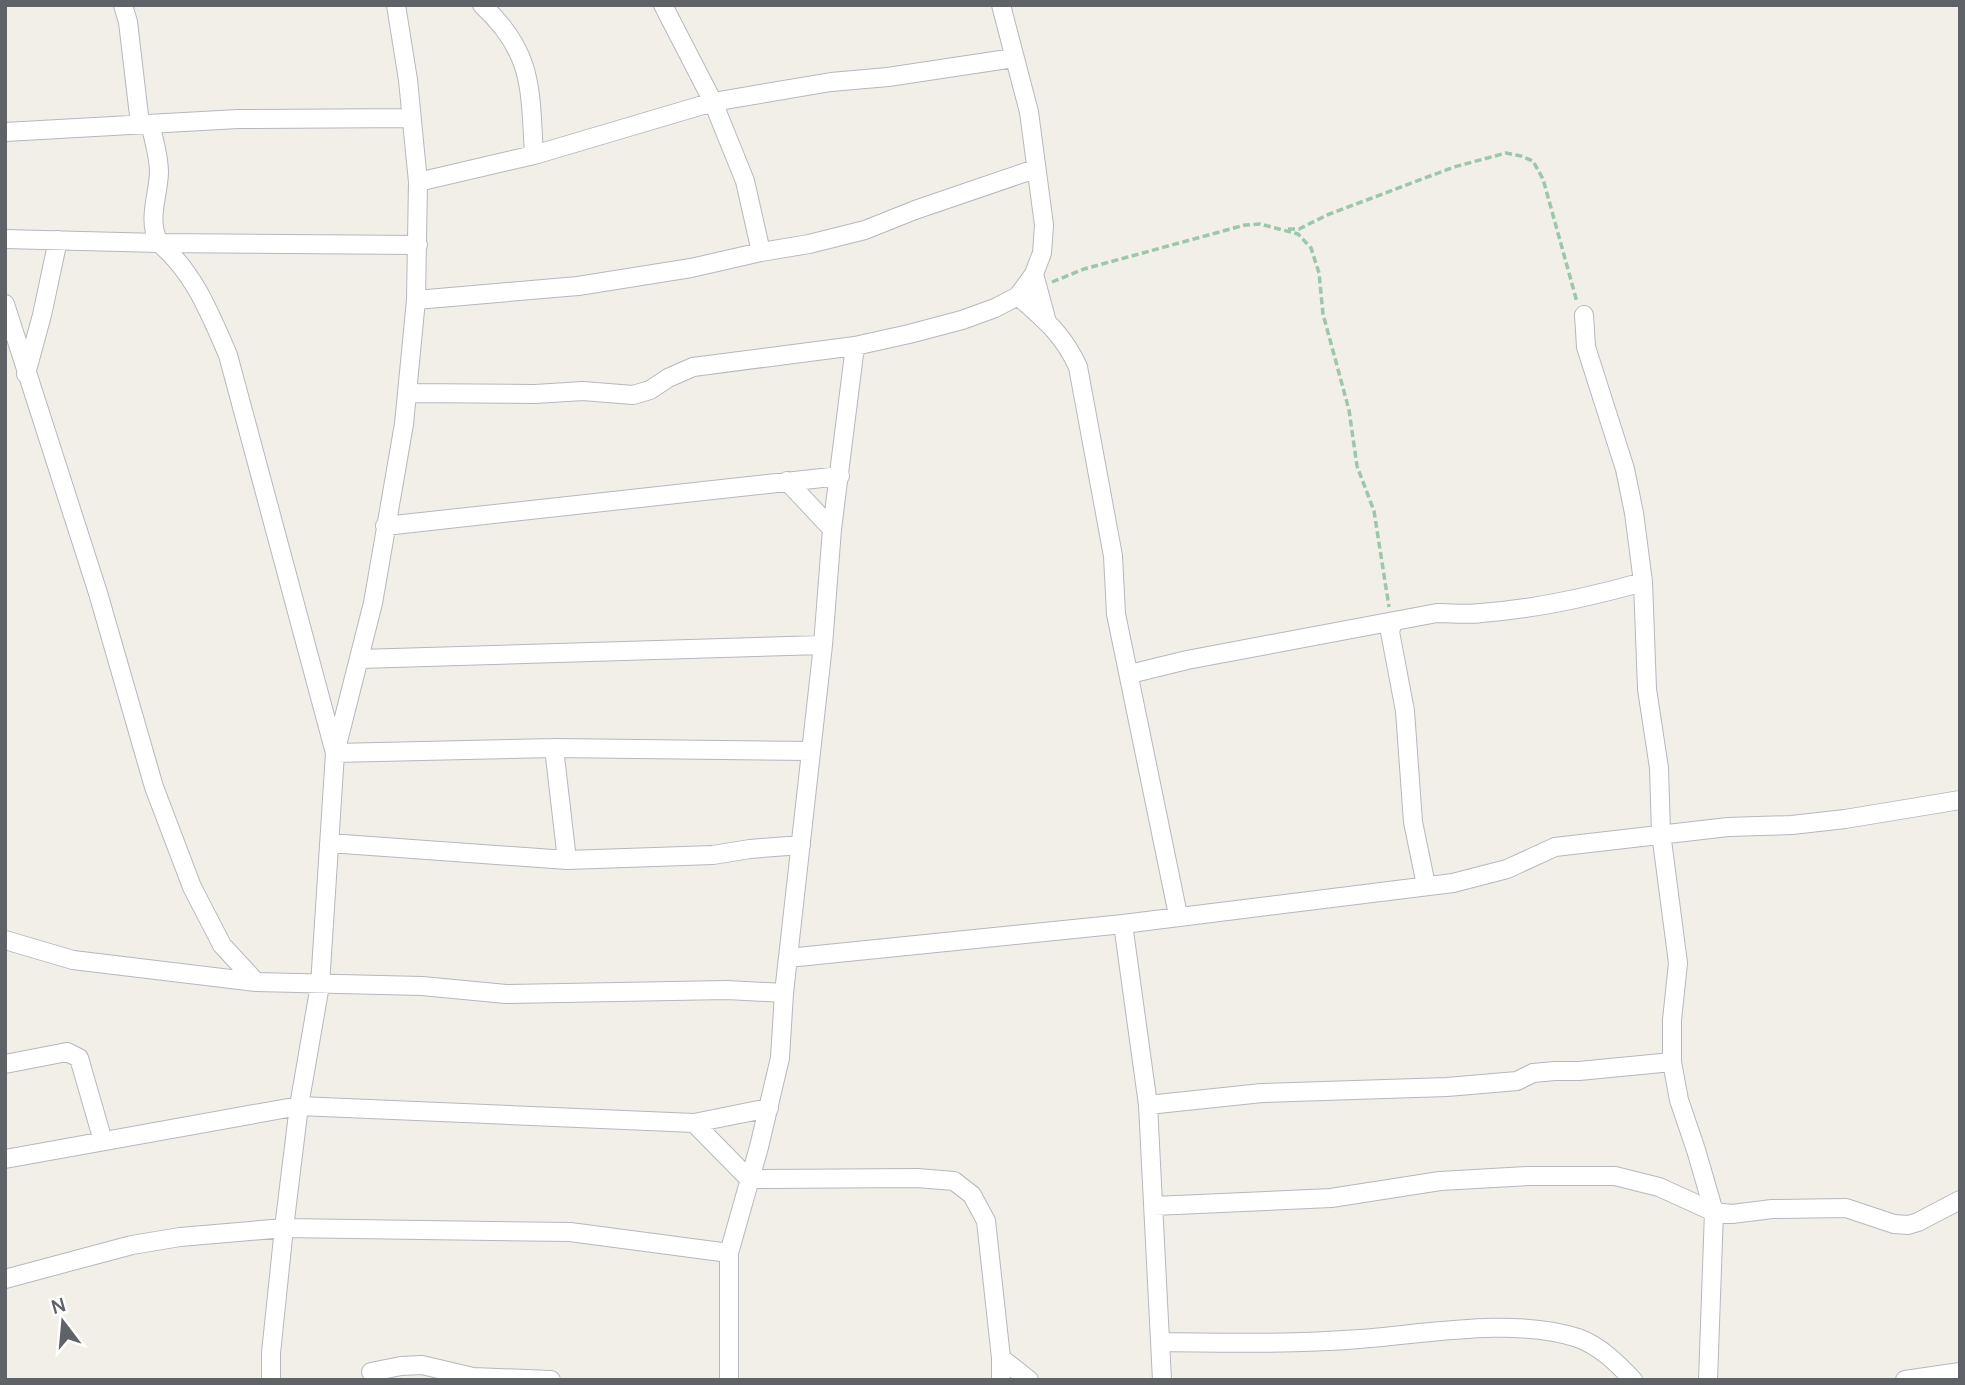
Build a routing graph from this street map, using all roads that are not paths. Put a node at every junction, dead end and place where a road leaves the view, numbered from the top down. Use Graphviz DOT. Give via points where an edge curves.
graph roads {
  1 [pos="396,5"];
  2 [pos="482,5"];
  3 [pos="663,5"];
  4 [pos="1001,5"];
  5 [pos="128,11"];
  6 [pos="1014,58"];
  7 [pos="713,102"];
  8 [pos="411,118"];
  9 [pos="145,124"];
  10 [pos="5,132"];
  11 [pos="534,155"];
  12 [pos="1035,169"];
  13 [pos="418,182"];
  14 [pos="5,239"];
  15 [pos="58,240"];
  16 [pos="159,243"];
  17 [pos="418,245"];
  18 [pos="761,252"];
  19 [pos="1036,281"];
  20 [pos="1018,296"];
  21 [pos="416,300"];
  22 [pos="5,304"];
  23 [pos="1584,315"];
  24 [pos="1047,322"];
  25 [pos="855,345"];
  26 [pos="26,374"];
  27 [pos="407,393"];
  28 [pos="840,476"];
  29 [pos="787,481"];
  30 [pos="386,526"];
  31 [pos="832,529"];
  32 [pos="1643,582"];
  33 [pos="1393,622"];
  34 [pos="823,645"];
  35 [pos="360,659"];
  36 [pos="1130,674"];
  37 [pos="554,748"];
  38 [pos="811,751"];
  39 [pos="335,754"];
  40 [pos="1960,800"];
  41 [pos="1661,833"];
  42 [pos="329,843"];
  43 [pos="801,845"];
  44 [pos="567,860"];
  45 [pos="1426,885"];
  46 [pos="1178,915"];
  47 [pos="1123,924"];
  48 [pos="5,940"];
  49 [pos="788,958"];
  50 [pos="256,982"];
  51 [pos="320,985"];
  52 [pos="784,993"];
  53 [pos="1672,1062"];
  54 [pos="5,1064"];
  55 [pos="1148,1105"];
  56 [pos="299,1106"];
  57 [pos="769,1108"];
  58 [pos="694,1123"];
  59 [pos="103,1141"];
  60 [pos="5,1158"];
  61 [pos="748,1179"];
  62 [pos="1960,1200"];
  63 [pos="1154,1206"];
  64 [pos="1714,1212"];
  65 [pos="284,1228"];
  66 [pos="729,1253"];
  67 [pos="5,1279"];
  68 [pos="1161,1342"];
  69 [pos="1001,1358"];
  70 [pos="1960,1372"];
  71 [pos="371,1373"];
  72 [pos="271,1380"];
  73 [pos="551,1380"];
  74 [pos="729,1380"];
  75 [pos="1001,1380"];
  76 [pos="1029,1380"];
  77 [pos="1162,1380"];
  78 [pos="1633,1380"];
  79 [pos="1708,1380"];
  80 [pos="1905,1380"];
  1 -- 8 [label="street"];
  2 -- 11 [label="street" via="515,43 525,63"];
  3 -- 7 [label="street"];
  4 -- 6 [label="street"];
  5 -- 9 [label="street"];
  6 -- 7 [label="street"];
  6 -- 12 [label="street" via="1029,112"];
  7 -- 11 [label="street"];
  7 -- 18 [label="street" via="745,181"];
  8 -- 9 [label="street"];
  8 -- 13 [label="street"];
  9 -- 10 [label="street"];
  9 -- 16 [label="street" via="159,171 152,223"];
  11 -- 13 [label="street"];
  12 -- 18 [label="street" via="865,230"];
  12 -- 19 [label="street" via="1044,225"];
  13 -- 17 [label="street"];
  14 -- 15 [label="street"];
  15 -- 16 [label="street"];
  15 -- 26 [label="street"];
  16 -- 17 [label="street"];
  16 -- 39 [label="street" via="185,268 228,355"];
  17 -- 21 [label="street"];
  18 -- 21 [label="street" via="578,286"];
  19 -- 20 [label="street"];
  19 -- 24 [label="street"];
  20 -- 24 [label="street"];
  20 -- 25 [label="street" via="962,320"];
  21 -- 27 [label="street"];
  22 -- 26 [label="street"];
  23 -- 32 [label="street" via="1586,347 1625,470"];
  24 -- 36 [label="street" via="1068,345 1078,367 1112,556 1116,614"];
  25 -- 27 [label="street" via="693,367 633,395 583,391"];
  25 -- 28 [label="street"];
  26 -- 50 [label="street" via="98,593 154,787 192,887 222,945"];
  27 -- 30 [label="street"];
  28 -- 29 [label="street"];
  28 -- 31 [label="street"];
  29 -- 30 [label="street"];
  29 -- 31 [label="street"];
  30 -- 35 [label="street"];
  31 -- 34 [label="street"];
  32 -- 33 [label="street" via="1548,604 1479,614 1437,613"];
  32 -- 41 [label="street" via="1647,689 1659,768"];
  33 -- 36 [label="street"];
  33 -- 45 [label="street" via="1390,632 1405,711 1413,822"];
  34 -- 35 [label="street"];
  34 -- 38 [label="street"];
  35 -- 39 [label="street"];
  36 -- 46 [label="street"];
  37 -- 38 [label="street"];
  37 -- 39 [label="street"];
  37 -- 44 [label="street"];
  38 -- 43 [label="street"];
  39 -- 42 [label="street"];
  40 -- 41 [label="street" via="1819,822"];
  41 -- 45 [label="street" via="1555,847 1507,869"];
  41 -- 53 [label="street" via="1678,963"];
  42 -- 44 [label="street"];
  42 -- 51 [label="street"];
  43 -- 44 [label="street" via="713,855"];
  43 -- 49 [label="street"];
  45 -- 46 [label="street"];
  46 -- 47 [label="street"];
  47 -- 49 [label="street"];
  47 -- 55 [label="street"];
  48 -- 50 [label="street" via="73,960"];
  49 -- 52 [label="street"];
  50 -- 51 [label="street"];
  51 -- 52 [label="street" via="422,986 506,994"];
  51 -- 56 [label="street"];
  52 -- 57 [label="street" via="780,1058"];
  53 -- 55 [label="street" via="1533,1073 1517,1081 1447,1087 1262,1093"];
  53 -- 64 [label="street" via="1679,1100"];
  54 -- 59 [label="street" via="67,1052 79,1058"];
  55 -- 63 [label="street"];
  56 -- 58 [label="street"];
  56 -- 59 [label="street"];
  56 -- 65 [label="street"];
  57 -- 58 [label="street"];
  57 -- 61 [label="street"];
  58 -- 61 [label="street"];
  59 -- 60 [label="street"];
  61 -- 66 [label="street"];
  61 -- 69 [label="street" via="954,1181 972,1195 986,1221"];
  62 -- 64 [label="street" via="1908,1225 1846,1208"];
  63 -- 64 [label="street" via="1331,1198 1440,1181 1615,1176 1659,1187"];
  63 -- 68 [label="street"];
  64 -- 79 [label="street"];
  65 -- 66 [label="street" via="570,1232"];
  65 -- 67 [label="street" via="132,1245"];
  65 -- 72 [label="street"];
  66 -- 74 [label="street"];
  68 -- 77 [label="street"];
  68 -- 78 [label="street" via="1298,1343 1488,1328 1548,1331 1580,1339 1611,1357"];
  69 -- 75 [label="street"];
  69 -- 76 [label="street"];
  70 -- 80 [label="street"];
  71 -- 73 [label="street" via="422,1365 473,1377"];
}
